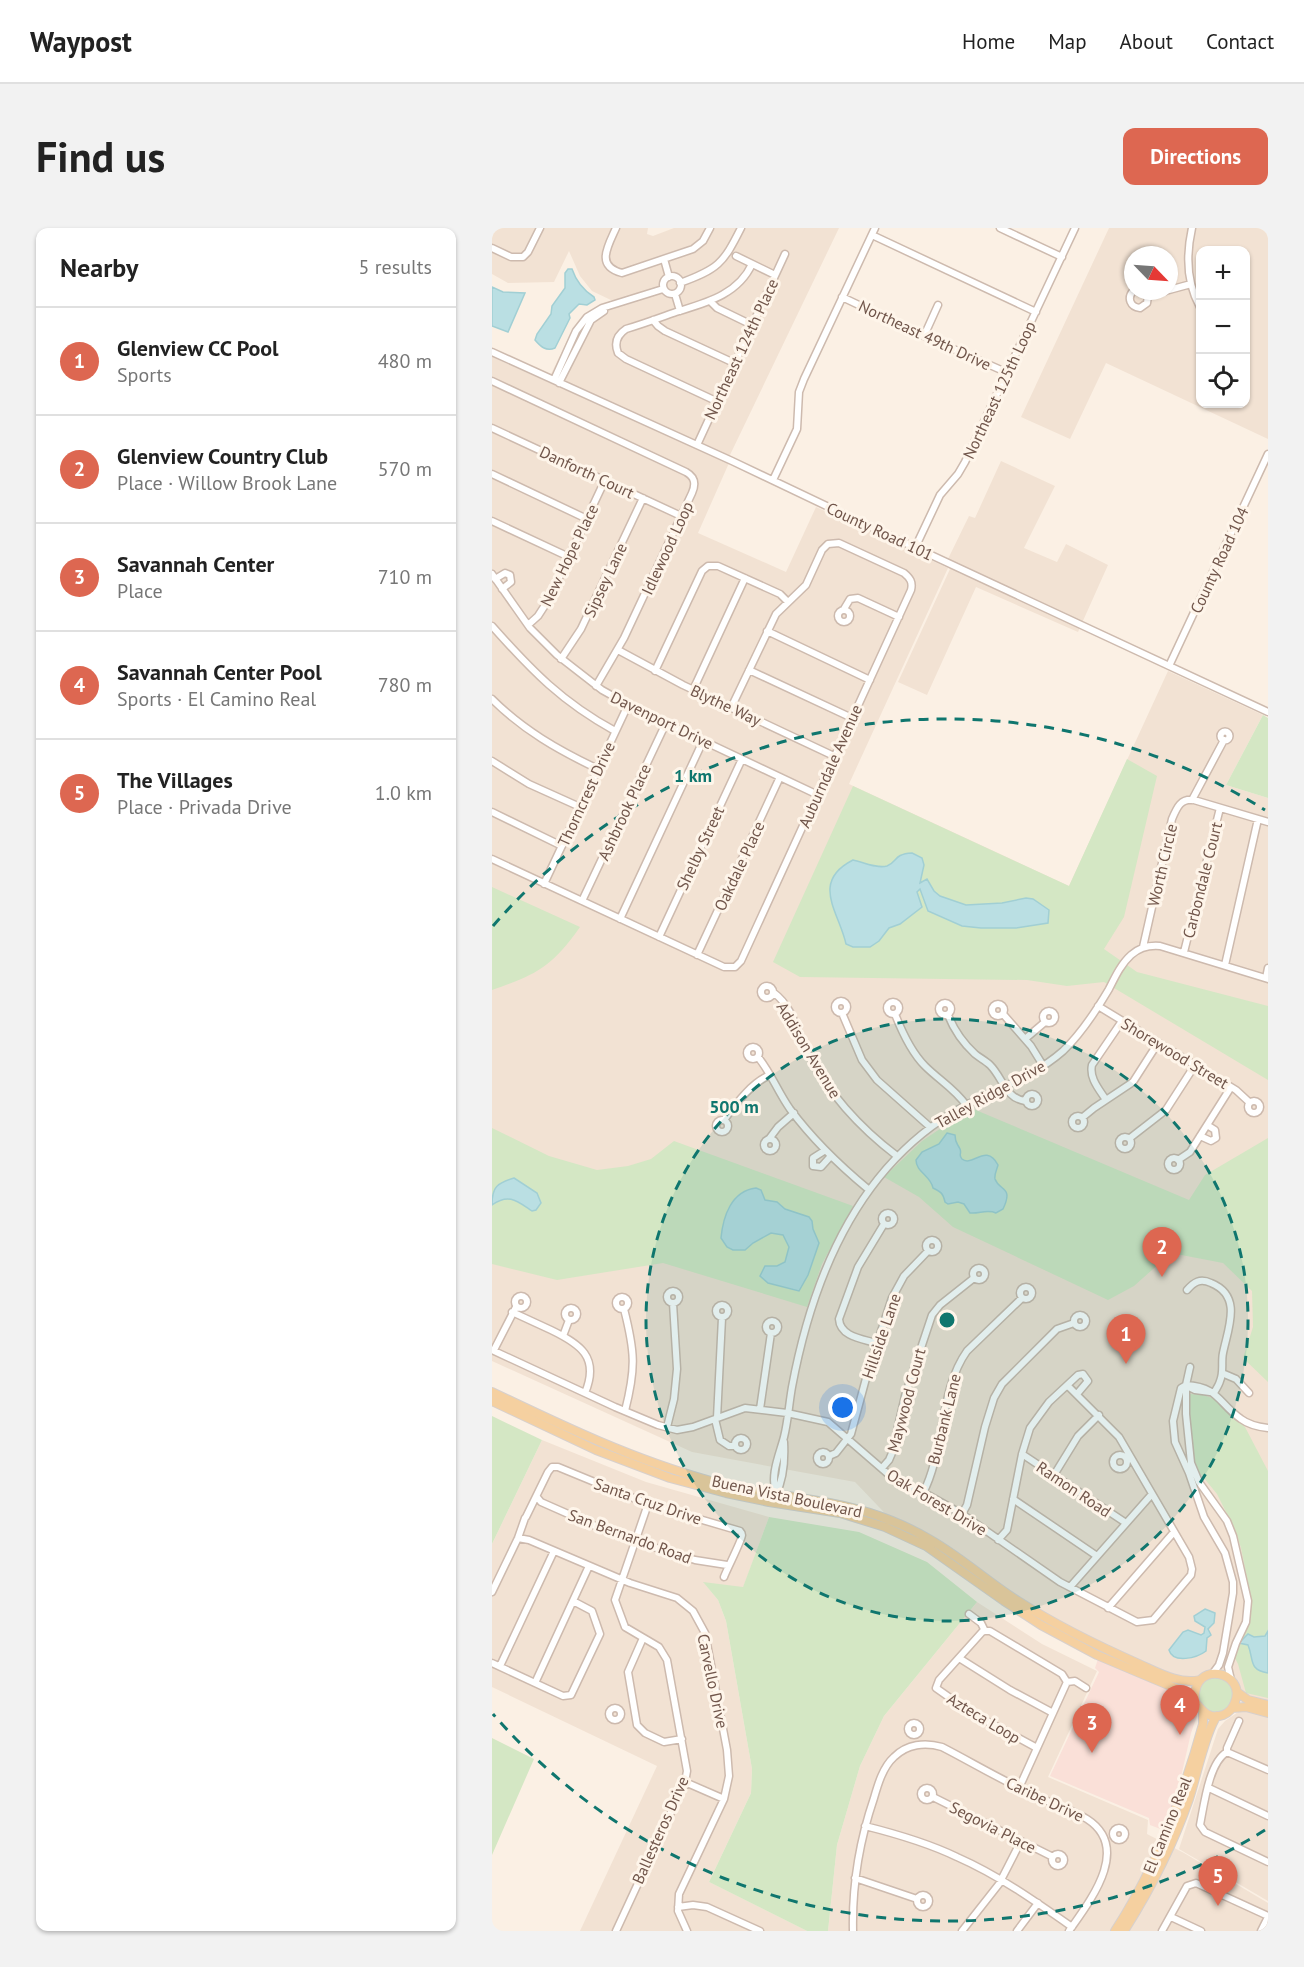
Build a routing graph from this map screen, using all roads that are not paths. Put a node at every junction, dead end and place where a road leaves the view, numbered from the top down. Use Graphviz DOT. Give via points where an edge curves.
graph roads {
  1 [pos="540,228"];
  2 [pos="616,228"];
  3 [pos="710,228"];
  4 [pos="741,228"];
  5 [pos="1000,228"];
  6 [pos="1076,228"];
  7 [pos="1192,228"];
  8 [pos="873,231"];
  9 [pos="492,248"];
  10 [pos="785,254"];
  11 [pos="736,256"];
  12 [pos="1062,257"];
  13 [pos="664,259"];
  14 [pos="752,264"];
  15 [pos="775,274"];
  16 [pos="669,277"];
  17 [pos="680,283"];
  18 [pos="1191,284"];
  19 [pos="1178,288"];
  20 [pos="663,289"];
  21 [pos="675,294"];
  22 [pos="842,297"];
  23 [pos="1130,300"];
  24 [pos="1145,300"];
  25 [pos="1197,300"];
  26 [pos="710,301"];
  27 [pos="938,305"];
  28 [pos="680,311"];
  29 [pos="1036,312"];
  30 [pos="653,320"];
  31 [pos="752,325"];
  32 [pos="924,336"];
  33 [pos="492,352"];
  34 [pos="734,363"];
  35 [pos="1008,373"];
  36 [pos="492,381"];
  37 [pos="556,381"];
  38 [pos="716,401"];
  39 [pos="492,428"];
  40 [pos="697,445"];
  41 [pos="1268,454"];
  42 [pos="492,474"];
  43 [pos="605,480"];
  44 [pos="773,480"];
  45 [pos="643,498"];
  46 [pos="681,516"];
  47 [pos="587,519"];
  48 [pos="492,521"];
  49 [pos="915,548"];
  50 [pos="569,557"];
  51 [pos="494,576"];
  52 [pos="745,578"];
  53 [pos="502,589"];
  54 [pos="788,602"];
  55 [pos="844,609"];
  56 [pos="899,617"];
  57 [pos="528,625"];
  58 [pos="492,626"];
  59 [pos="767,631"];
  60 [pos="618,650"];
  61 [pos="561,658"];
  62 [pos="1169,666"];
  63 [pos="749,670"];
  64 [pos="655,671"];
  65 [pos="870,680"];
  66 [pos="596,686"];
  67 [pos="693,690"];
  68 [pos="492,699"];
  69 [pos="628,705"];
  70 [pos="731,708"];
  71 [pos="1268,712"];
  72 [pos="852,718"];
  73 [pos="666,723"];
  74 [pos="615,731"];
  75 [pos="1224,740"];
  76 [pos="704,741"];
  77 [pos="836,757"];
  78 [pos="742,759"];
  79 [pos="492,761"];
  80 [pos="597,769"];
  81 [pos="780,777"];
  82 [pos="818,795"];
  83 [pos="1192,800"];
  84 [pos="580,807"];
  85 [pos="1220,808"];
  86 [pos="492,812"];
  87 [pos="1258,819"];
  88 [pos="1268,822"];
  89 [pos="562,846"];
  90 [pos="492,859"];
  91 [pos="544,884"];
  92 [pos="582,901"];
  93 [pos="620,919"];
  94 [pos="659,937"];
  95 [pos="1143,947"];
  96 [pos="1184,952"];
  97 [pos="697,955"];
  98 [pos="1225,965"];
  99 [pos="1268,968"];
  100 [pos="1267,978"];
  101 [pos="774,993"];
  102 [pos="1098,1006"];
  103 [pos="842,1013"];
  104 [pos="895,1014"];
  105 [pos="1003,1014"];
  106 [pos="948,1015"];
  107 [pos="1122,1021"];
  108 [pos="1045,1022"];
  109 [pos="1025,1039"];
  110 [pos="1158,1043"];
  111 [pos="758,1057"];
  112 [pos="1194,1065"];
  113 [pos="1044,1066"];
  114 [pos="770,1075"];
  115 [pos="1004,1087"];
  116 [pos="1231,1087"];
  117 [pos="1106,1100"];
  118 [pos="1025,1101"];
  119 [pos="1249,1102"];
  120 [pos="966,1105"];
  121 [pos="794,1113"];
  122 [pos="1083,1117"];
  123 [pos="724,1120"];
  124 [pos="1207,1125"];
  125 [pos="930,1127"];
  126 [pos="1200,1136"];
  127 [pos="769,1138"];
  128 [pos="1130,1138"];
  129 [pos="824,1151"];
  130 [pos="897,1156"];
  131 [pos="830,1157"];
  132 [pos="1178,1160"];
  133 [pos="868,1190"];
  134 [pos="884,1224"];
  135 [pos="928,1251"];
  136 [pos="974,1278"];
  137 [pos="1187,1290"];
  138 [pos="1022,1298"];
  139 [pos="673,1303"];
  140 [pos="624,1309"];
  141 [pos="722,1318"];
  142 [pos="569,1320"];
  143 [pos="1074,1323"];
  144 [pos="771,1333"];
  145 [pos="563,1336"];
  146 [pos="876,1343"];
  147 [pos="493,1350"];
  148 [pos="1190,1367"];
  149 [pos="1222,1373"];
  150 [pos="1186,1385"];
  151 [pos="1068,1386"];
  152 [pos="492,1392"];
  153 [pos="585,1393"];
  154 [pos="1212,1393"];
  155 [pos="1249,1393"];
  156 [pos="1077,1394"];
  157 [pos="492,1401"];
  158 [pos="760,1409"];
  159 [pos="625,1411"];
  160 [pos="787,1413"];
  161 [pos="1099,1415"];
  162 [pos="716,1419"];
  163 [pos="667,1427"];
  164 [pos="1268,1428"];
  165 [pos="848,1438"];
  166 [pos="735,1446"];
  167 [pos="1022,1454"];
  168 [pos="829,1456"];
  169 [pos="882,1468"];
  170 [pos="1054,1475"];
  171 [pos="923,1493"];
  172 [pos="1152,1494"];
  173 [pos="537,1497"];
  174 [pos="775,1498"];
  175 [pos="1013,1499"];
  176 [pos="648,1504"];
  177 [pos="962,1514"];
  178 [pos="1126,1523"];
  179 [pos="1174,1532"];
  180 [pos="518,1538"];
  181 [pos="998,1540"];
  182 [pos="636,1541"];
  183 [pos="554,1551"];
  184 [pos="1096,1556"];
  185 [pos="727,1565"];
  186 [pos="589,1566"];
  187 [pos="724,1577"];
  188 [pos="622,1580"];
  189 [pos="1070,1587"];
  190 [pos="492,1592"];
  191 [pos="573,1601"];
  192 [pos="1108,1608"];
  193 [pos="969,1614"];
  194 [pos="985,1631"];
  195 [pos="643,1638"];
  196 [pos="959,1658"];
  197 [pos="492,1663"];
  198 [pos="500,1666"];
  199 [pos="1214,1673"];
  200 [pos="1154,1675"];
  201 [pos="1200,1680"];
  202 [pos="1231,1680"];
  203 [pos="1067,1682"];
  204 [pos="535,1683"];
  205 [pos="1086,1688"];
  206 [pos="1237,1692"];
  207 [pos="1195,1700"];
  208 [pos="1268,1705"];
  209 [pos="1232,1708"];
  210 [pos="634,1710"];
  211 [pos="1203,1712"];
  212 [pos="621,1713"];
  213 [pos="1053,1713"];
  214 [pos="1268,1713"];
  215 [pos="1217,1716"];
  216 [pos="1239,1721"];
  217 [pos="916,1735"];
  218 [pos="682,1739"];
  219 [pos="918,1745"];
  220 [pos="1037,1748"];
  221 [pos="1227,1752"];
  222 [pos="1195,1767"];
  223 [pos="1267,1768"];
  224 [pos="685,1782"];
  225 [pos="1019,1788"];
  226 [pos="1209,1788"];
  227 [pos="933,1797"];
  228 [pos="724,1799"];
  229 [pos="1268,1816"];
  230 [pos="865,1826"];
  231 [pos="1113,1836"];
  232 [pos="1104,1840"];
  233 [pos="1021,1841"];
  234 [pos="1053,1857"];
  235 [pos="1268,1862"];
  236 [pos="855,1878"];
  237 [pos="1001,1880"];
  238 [pos="917,1899"];
  239 [pos="1038,1903"];
  240 [pos="678,1907"];
  241 [pos="1268,1916"];
  242 [pos="1171,1917"];
  243 [pos="1070,1929"];
  244 [pos="616,1931"];
  245 [pos="687,1931"];
  246 [pos="760,1931"];
  247 [pos="853,1931"];
  248 [pos="962,1931"];
  249 [pos="1017,1931"];
  250 [pos="1115,1931"];
  251 [pos="1124,1931"];
  252 [pos="1162,1931"];
  253 [pos="1201,1931"];
  254 [pos="1261,1931"];
  1 -- 9 [label="street" via="523,256 511,257"];
  2 -- 13 [label="street" via="605,259 613,270 622,273"];
  3 -- 13 [label="street" via="693,249"];
  4 -- 17 [label="street" via="717,267"];
  5 -- 12 [label="street"];
  6 -- 12 [label="street, Northeast 125th Loop"];
  7 -- 18 [label="street" via="1188,259"];
  8 -- 22 [label="street"];
  8 -- 29 [label="street"];
  10 -- 15 [label="street, Northeast 124th Place"];
  11 -- 14 [label="street"];
  12 -- 29 [label="street, Northeast 125th Loop"];
  13 -- 16 [label="street"];
  14 -- 15 [label="street"];
  14 -- 26 [label="street" via="736,285"];
  15 -- 31 [label="street, Northeast 124th Place"];
  16 -- 17 [label="street"];
  16 -- 20 [label="street" via="664,280"];
  17 -- 21 [label="street"];
  18 -- 19 [label="street"];
  18 -- 25 [label="street"];
  20 -- 21 [label="street"];
  20 -- 37 [label="street" via="614,305 591,320"];
  21 -- 28 [label="street"];
  22 -- 32 [label="street, Northeast 49th Drive"];
  22 -- 44 [label="street" via="801,385 797,429"];
  23 -- 24 [label="street" via="1137,308 1145,305"];
  26 -- 28 [label="street"];
  26 -- 31 [label="street"];
  27 -- 32 [label="street"];
  28 -- 30 [label="street"];
  29 -- 35 [label="street, Northeast 125th Loop"];
  30 -- 34 [label="street" via="665,331"];
  30 -- 38 [label="street" via="622,331 616,340 618,353"];
  31 -- 34 [label="street, Northeast 124th Place"];
  32 -- 35 [label="street, Northeast 49th Drive"];
  33 -- 37 [label="street, County Road 101"];
  34 -- 38 [label="street, Northeast 124th Place"];
  35 -- 49 [label="street, Northeast 125th Loop" via="963,468 940,495"];
  36 -- 46 [label="street, Idlewood Loop" via="689,474 695,487"];
  37 -- 40 [label="street, County Road 101"];
  38 -- 40 [label="street, Northeast 124th Place"];
  39 -- 43 [label="street, Danforth Court"];
  40 -- 44 [label="street, County Road 101"];
  41 -- 62 [label="street, County Road 104"];
  42 -- 47 [label="street"];
  43 -- 45 [label="street, Danforth Court"];
  43 -- 47 [label="street, New Hope Place"];
  44 -- 49 [label="street, County Road 101"];
  45 -- 46 [label="street, Danforth Court"];
  45 -- 61 [label="street, Sipsey Lane" via="581,629"];
  46 -- 60 [label="street, Idlewood Loop"];
  47 -- 50 [label="street, New Hope Place"];
  48 -- 50 [label="street"];
  49 -- 62 [label="street, County Road 101"];
  50 -- 57 [label="street, New Hope Place" via="544,609"];
  51 -- 53 [label="street, Davenport Drive"];
  51 -- 53 [label="street, Davenport Drive" via="510,574 511,582"];
  52 -- 54 [label="street" via="780,594"];
  52 -- 64 [label="street" via="718,566 705,568"];
  52 -- 67 [label="street"];
  53 -- 57 [label="street, Davenport Drive"];
  54 -- 56 [label="street, Auburndale Avenue" via="806,585 824,547 836,542 910,578 912,590"];
  54 -- 59 [label="street, Auburndale Avenue"];
  55 -- 56 [label="street" via="850,599 858,598"];
  56 -- 65 [label="street, Auburndale Avenue"];
  57 -- 61 [label="street, Davenport Drive"];
  58 -- 74 [label="street" via="546,683"];
  59 -- 63 [label="street, Auburndale Avenue"];
  59 -- 65 [label="street"];
  60 -- 64 [label="street, Blythe Way"];
  60 -- 66 [label="street, Idlewood Loop"];
  61 -- 66 [label="street, Davenport Drive"];
  62 -- 71 [label="street, County Road 101"];
  63 -- 70 [label="street, Auburndale Avenue"];
  63 -- 72 [label="street"];
  64 -- 67 [label="street, Blythe Way"];
  65 -- 72 [label="street, Auburndale Avenue"];
  66 -- 69 [label="street, Davenport Drive"];
  67 -- 70 [label="street, Blythe Way"];
  68 -- 80 [label="street" via="533,734"];
  69 -- 73 [label="street, Davenport Drive"];
  69 -- 74 [label="street, Thorncrest Drive"];
  70 -- 77 [label="street, Blythe Way"];
  72 -- 77 [label="street, Auburndale Avenue"];
  73 -- 76 [label="street, Davenport Drive"];
  73 -- 92 [label="street, Ashbrook Place"];
  74 -- 80 [label="street, Thorncrest Drive"];
  75 -- 83 [label="street, Worth Circle"];
  76 -- 78 [label="street, Davenport Drive"];
  76 -- 93 [label="street"];
  77 -- 82 [label="street, Auburndale Avenue"];
  78 -- 81 [label="street, Davenport Drive"];
  78 -- 94 [label="street, Shelby Street"];
  79 -- 84 [label="street" via="529,784"];
  80 -- 84 [label="street, Thorncrest Drive"];
  81 -- 82 [label="street, Davenport Drive"];
  81 -- 97 [label="street, Oakdale Place"];
  82 -- 97 [label="street, Auburndale Avenue" via="741,961 727,968"];
  83 -- 85 [label="street"];
  83 -- 95 [label="street, Worth Circle" via="1180,803 1172,819"];
  84 -- 89 [label="street, Thorncrest Drive"];
  85 -- 87 [label="street"];
  85 -- 96 [label="street, Carbondale Court"];
  86 -- 89 [label="street"];
  87 -- 88 [label="street"];
  87 -- 98 [label="street"];
  89 -- 91 [label="street, Thorncrest Drive"];
  90 -- 91 [label="street, Auburndale Avenue"];
  91 -- 92 [label="street, Auburndale Avenue"];
  92 -- 93 [label="street, Auburndale Avenue"];
  93 -- 94 [label="street, Auburndale Avenue"];
  94 -- 97 [label="street, Auburndale Avenue"];
  95 -- 96 [label="street" via="1161,946"];
  95 -- 102 [label="street, Talley Ridge Drive" via="1121,967"];
  96 -- 98 [label="street"];
  98 -- 100 [label="street"];
  99 -- 100 [label="street"];
  101 -- 130 [label="street, Addison Avenue" via="788,1008 807,1052 834,1096 872,1137"];
  102 -- 107 [label="street, Shorewood Street"];
  102 -- 113 [label="street, Talley Ridge Drive" via="1065,1049"];
  103 -- 125 [label="street" via="862,1060 877,1080"];
  104 -- 120 [label="street" via="923,1065"];
  105 -- 109 [label="street"];
  106 -- 115 [label="street" via="956,1032 990,1065"];
  107 -- 110 [label="street, Shorewood Street"];
  107 -- 117 [label="street" via="1094,1059 1090,1072"];
  108 -- 109 [label="street"];
  109 -- 113 [label="street"];
  110 -- 112 [label="street, Shorewood Street"];
  110 -- 117 [label="street" via="1133,1082"];
  111 -- 114 [label="street"];
  112 -- 116 [label="street, Shorewood Street"];
  112 -- 128 [label="street" via="1166,1110"];
  113 -- 115 [label="street, Talley Ridge Drive"];
  114 -- 121 [label="street"];
  114 -- 123 [label="street" via="746,1093"];
  115 -- 118 [label="street" via="1014,1098"];
  115 -- 120 [label="street, Talley Ridge Drive"];
  116 -- 119 [label="street, Shorewood Street"];
  116 -- 124 [label="street"];
  117 -- 122 [label="street"];
  120 -- 125 [label="street, Talley Ridge Drive"];
  121 -- 127 [label="street"];
  121 -- 129 [label="street"];
  124 -- 126 [label="street"];
  124 -- 126 [label="street" via="1215,1130 1216,1138 1208,1141"];
  125 -- 130 [label="street, Talley Ridge Drive"];
  126 -- 132 [label="street" via="1190,1152"];
  129 -- 131 [label="street"];
  129 -- 131 [label="street" via="813,1158 813,1166 821,1167"];
  130 -- 133 [label="street, Talley Ridge Drive"];
  131 -- 133 [label="street"];
  133 -- 160 [label="street, Talley Ridge Drive" via="848,1222 825,1273 801,1347"];
  134 -- 146 [label="street" via="858,1267 839,1319 839,1325 848,1334"];
  135 -- 146 [label="street, Hillside Lane" via="898,1286"];
  136 -- 169 [label="street, Maywood Court" via="932,1315 905,1396 892,1453"];
  137 -- 149 [label="street" via="1193,1282 1202,1280 1222,1291 1230,1302 1231,1321"];
  138 -- 171 [label="street, Burbank Lane" via="961,1359"];
  139 -- 163 [label="street" via="677,1369"];
  140 -- 159 [label="street" via="634,1352 634,1375"];
  141 -- 162 [label="street"];
  142 -- 145 [label="street"];
  143 -- 177 [label="street" via="1057,1329 1002,1384 988,1417"];
  144 -- 158 [label="street"];
  145 -- 147 [label="street" via="514,1310"];
  145 -- 153 [label="street" via="582,1348 589,1360 591,1372"];
  146 -- 165 [label="street, Hillside Lane"];
  147 -- 153 [label="street, Oak Forest Drive"];
  148 -- 150 [label="street"];
  149 -- 154 [label="street"];
  149 -- 155 [label="street" via="1236,1379"];
  150 -- 154 [label="street"];
  150 -- 154 [label="street"];
  150 -- 199 [label="street" via="1177,1398 1173,1429 1204,1517 1226,1552 1233,1582 1222,1659"];
  150 -- 202 [label="street" via="1191,1463 1199,1482 1227,1521 1246,1590 1248,1611 1228,1667"];
  151 -- 156 [label="street"];
  151 -- 156 [label="street" via="1078,1375 1086,1376 1087,1384"];
  151 -- 167 [label="street" via="1038,1414"];
  152 -- 174 [label="main road, Buena Vista Boulevard" via="624,1452"];
  153 -- 159 [label="street, Oak Forest Drive"];
  154 -- 164 [label="street" via="1241,1420"];
  156 -- 161 [label="street"];
  157 -- 174 [label="main road, Buena Vista Boulevard" via="631,1464 693,1484"];
  158 -- 160 [label="street, Oak Forest Drive"];
  158 -- 162 [label="street, Oak Forest Drive" via="745,1408"];
  159 -- 163 [label="street, Oak Forest Drive"];
  160 -- 165 [label="street, Oak Forest Drive" via="828,1422"];
  160 -- 174 [label="street, Talley Ridge Drive" via="772,1484"];
  161 -- 170 [label="street" via="1078,1436"];
  161 -- 172 [label="street" via="1119,1437"];
  162 -- 163 [label="street, Oak Forest Drive" via="677,1430"];
  162 -- 166 [label="street" via="720,1440"];
  165 -- 168 [label="street, Hillside Lane"];
  165 -- 169 [label="street, Oak Forest Drive"];
  167 -- 170 [label="street, Ramon Road"];
  167 -- 175 [label="street"];
  169 -- 171 [label="street, Oak Forest Drive" via="895,1480"];
  170 -- 178 [label="street, Ramon Road"];
  171 -- 177 [label="street, Oak Forest Drive"];
  172 -- 178 [label="street"];
  172 -- 179 [label="street"];
  173 -- 176 [label="street, Santa Cruz Drive" via="548,1472 555,1467"];
  173 -- 180 [label="street"];
  173 -- 182 [label="street, San Bernardo Road" via="572,1517"];
  174 -- 200 [label="main road, Buena Vista Boulevard" via="840,1513 902,1534 934,1551 1041,1625 1096,1655"];
  175 -- 181 [label="street" via="1007,1530"];
  175 -- 184 [label="street"];
  176 -- 182 [label="street, Ballesteros Drive"];
  176 -- 185 [label="street, Santa Cruz Drive" via="737,1529 742,1537"];
  177 -- 181 [label="street, Oak Forest Drive"];
  178 -- 184 [label="street"];
  179 -- 192 [label="street"];
  179 -- 192 [label="street, Oak Forest Drive" via="1189,1557 1191,1575 1153,1620 1137,1622"];
  180 -- 183 [label="street, Carvello Drive"];
  180 -- 190 [label="street"];
  181 -- 189 [label="street, Oak Forest Drive"];
  182 -- 185 [label="street, San Bernardo Road" via="695,1560"];
  182 -- 188 [label="street, Ballesteros Drive"];
  183 -- 186 [label="street, Carvello Drive"];
  183 -- 198 [label="street"];
  184 -- 189 [label="street"];
  185 -- 187 [label="street"];
  186 -- 188 [label="street, Carvello Drive"];
  186 -- 191 [label="street"];
  188 -- 195 [label="street, Ballesteros Drive" via="615,1600 622,1620"];
  188 -- 228 [label="street, Carvello Drive" via="677,1598 702,1626 729,1766"];
  189 -- 192 [label="street, Oak Forest Drive"];
  191 -- 204 [label="street"];
  191 -- 204 [label="street" via="592,1611 600,1634 573,1692 566,1697"];
  193 -- 194 [label="street"];
  194 -- 196 [label="street, Azteca Loop"];
  194 -- 203 [label="street" via="1062,1674"];
  195 -- 210 [label="street" via="628,1672"];
  195 -- 218 [label="street, Ballesteros Drive" via="659,1647 667,1660"];
  196 -- 213 [label="street"];
  196 -- 220 [label="street, Azteca Loop" via="937,1682 937,1690"];
  197 -- 198 [label="street"];
  198 -- 204 [label="street"];
  199 -- 201 [label="main road"];
  199 -- 202 [label="main road"];
  200 -- 201 [label="main road, Buena Vista Boulevard" via="1187,1682"];
  200 -- 207 [label="main road, Buena Vista Boulevard"];
  201 -- 207 [label="main road"];
  202 -- 206 [label="main road"];
  203 -- 205 [label="street" via="1075,1681"];
  203 -- 213 [label="street, Azteca Loop"];
  206 -- 208 [label="main road" via="1248,1700"];
  206 -- 209 [label="main road"];
  207 -- 211 [label="main road"];
  209 -- 214 [label="main road"];
  209 -- 215 [label="main road"];
  210 -- 212 [label="street"];
  210 -- 218 [label="street" via="637,1725 645,1733 664,1742"];
  211 -- 215 [label="main road"];
  211 -- 222 [label="main road, El Camino Real"];
  213 -- 220 [label="street, Azteca Loop"];
  215 -- 222 [label="main road, El Camino Real"];
  216 -- 221 [label="street"];
  217 -- 219 [label="street"];
  218 -- 224 [label="street, Ballesteros Drive"];
  219 -- 225 [label="street, Caribe Drive" via="942,1746"];
  219 -- 230 [label="street" via="899,1752 888,1765"];
  220 -- 225 [label="street, Azteca Loop"];
  221 -- 223 [label="street"];
  221 -- 226 [label="street" via="1217,1761"];
  222 -- 250 [label="main road, El Camino Real" via="1160,1849"];
  222 -- 251 [label="main road, El Camino Real" via="1188,1801 1167,1852"];
  224 -- 228 [label="street"];
  224 -- 244 [label="street, Ballesteros Drive"];
  225 -- 232 [label="street, Caribe Drive" via="1085,1818"];
  226 -- 229 [label="street"];
  226 -- 235 [label="street" via="1202,1830"];
  227 -- 233 [label="street, Segovia Place"];
  228 -- 240 [label="street, Carvello Drive" via="681,1888"];
  230 -- 236 [label="street"];
  230 -- 237 [label="street" via="934,1847"];
  231 -- 232 [label="street"];
  232 -- 243 [label="street" via="1104,1873"];
  233 -- 234 [label="street, Segovia Place"];
  233 -- 237 [label="street"];
  236 -- 238 [label="street"];
  236 -- 247 [label="street"];
  237 -- 239 [label="street"];
  237 -- 248 [label="street"];
  239 -- 243 [label="street"];
  239 -- 249 [label="street"];
  240 -- 245 [label="street"];
  240 -- 246 [label="street" via="707,1907"];
  241 -- 242 [label="street" via="1196,1883 1188,1886"];
  241 -- 254 [label="street"];
  242 -- 252 [label="street"];
  242 -- 253 [label="street"];
}
